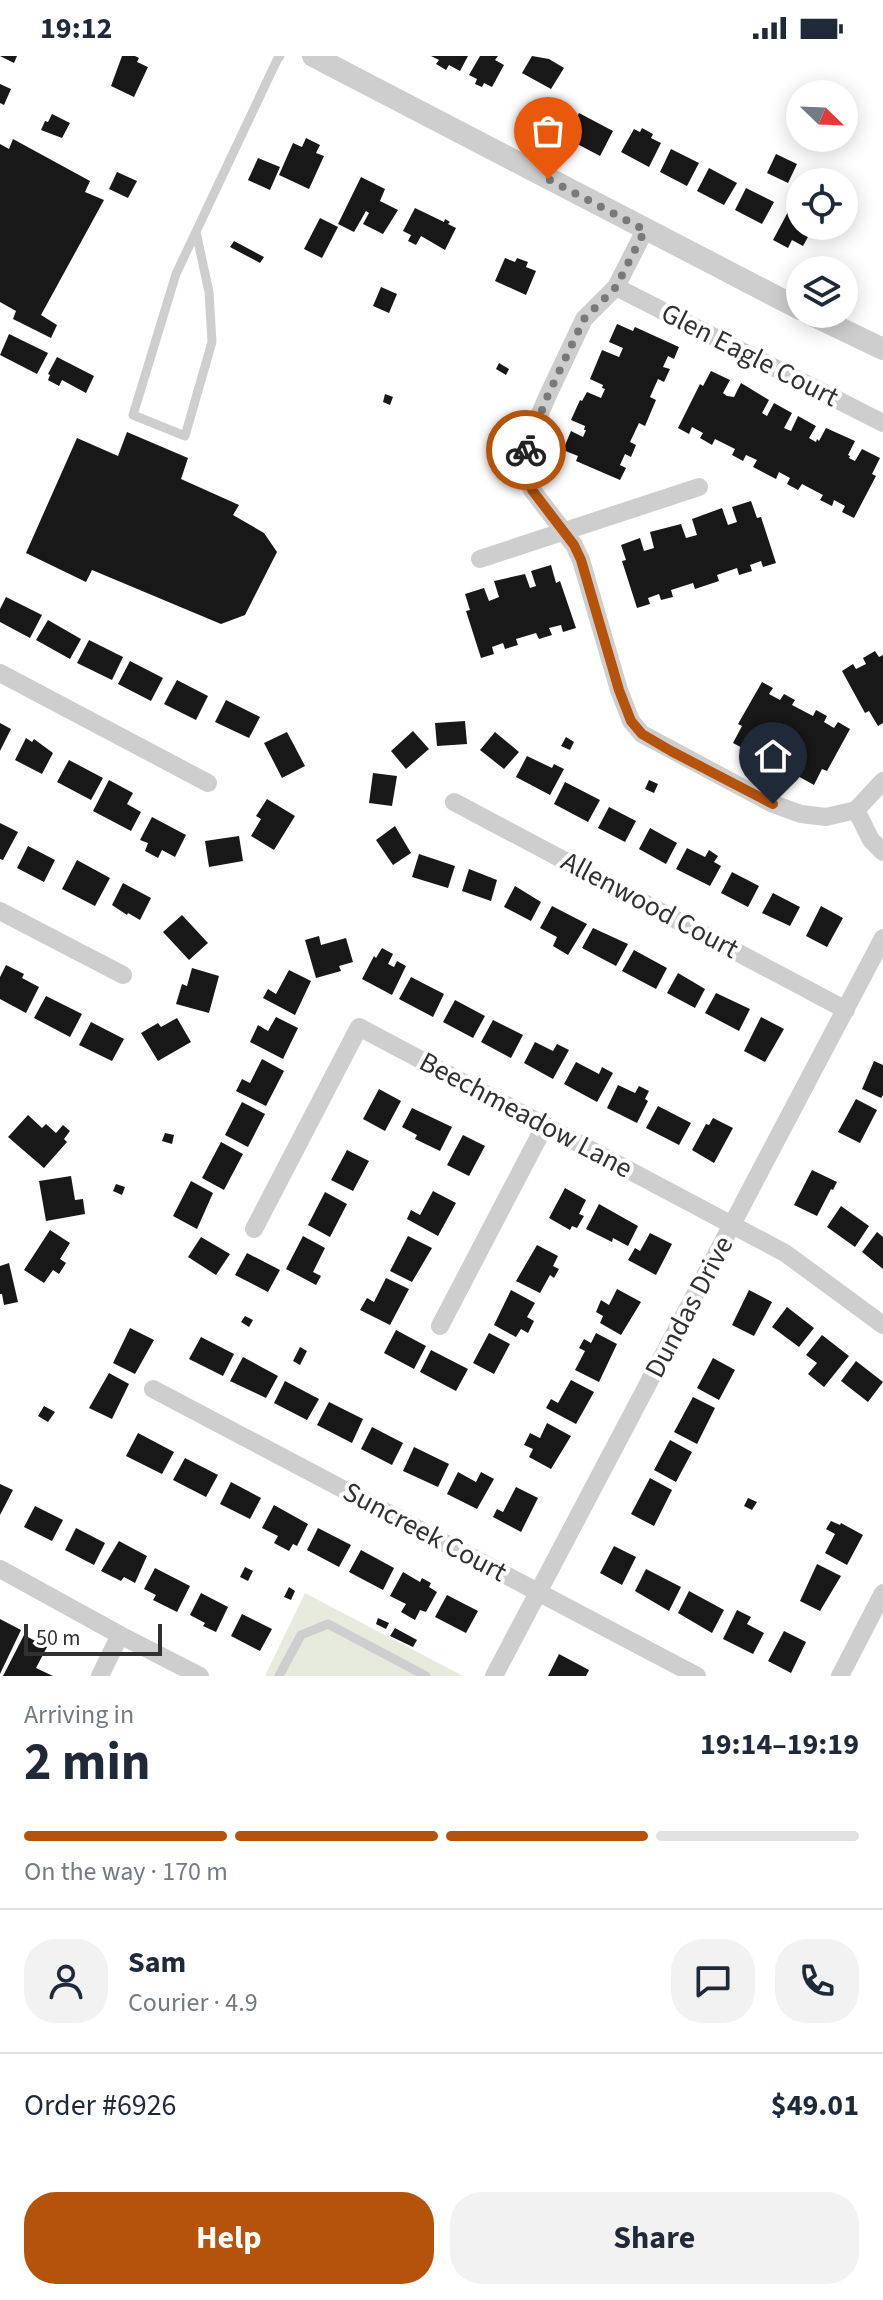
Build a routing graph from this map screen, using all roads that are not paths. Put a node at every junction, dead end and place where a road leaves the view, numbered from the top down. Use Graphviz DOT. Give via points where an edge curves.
graph roads {
  1 [pos="280,56"];
  2 [pos="313,56"];
  3 [pos="645,230"];
  4 [pos="196,232"];
  5 [pos="616,287"];
  6 [pos="786,302"];
  7 [pos="839,328"];
  8 [pos="883,349"];
  9 [pos="883,423"];
  10 [pos="699,487"];
  11 [pos="564,531"];
  12 [pos="480,559"];
  13 [pos="0,673"];
  14 [pos="883,781"];
  15 [pos="208,783"];
  16 [pos="454,802"];
  17 [pos="856,810"];
  18 [pos="883,852"];
  19 [pos="0,911"];
  20 [pos="883,938"];
  21 [pos="123,975"];
  22 [pos="846,1010"];
  23 [pos="545,1125"];
  24 [pos="733,1224"];
  25 [pos="254,1229"];
  26 [pos="883,1325"];
  27 [pos="440,1326"];
  28 [pos="153,1389"];
  29 [pos="0,1569"];
  30 [pos="538,1592"];
  31 [pos="883,1593"];
  32 [pos="120,1635"];
  33 [pos="100,1676"];
  34 [pos="200,1676"];
  35 [pos="279,1676"];
  36 [pos="426,1676"];
  37 [pos="494,1676"];
  38 [pos="697,1676"];
  39 [pos="840,1676"];
  1 -- 4 [label="lane"];
  2 -- 3 [label="street"];
  3 -- 5 [label="street"];
  3 -- 6 [label="street"];
  4 -- 4 [label="lane" via="176,274 133,415 185,436 212,342 209,292"];
  5 -- 9 [label="street, Glen Eagle Court"];
  5 -- 11 [label="street" via="584,319 524,458 532,490"];
  7 -- 8 [label="street"];
  10 -- 11 [label="street"];
  11 -- 12 [label="street"];
  11 -- 17 [label="street" via="581,560 619,690 642,734 801,814 826,817"];
  13 -- 15 [label="street"];
  14 -- 17 [label="street"];
  16 -- 22 [label="street, Allenwood Court"];
  17 -- 18 [label="street"];
  19 -- 21 [label="street"];
  20 -- 22 [label="street, Dundas Drive"];
  22 -- 24 [label="street, Dundas Drive"];
  23 -- 24 [label="street, Beechmeadow Lane"];
  23 -- 25 [label="street, Beechmeadow Lane" via="359,1027"];
  23 -- 27 [label="street"];
  24 -- 26 [label="street, Beechmeadow Lane" via="785,1253"];
  24 -- 30 [label="street, Dundas Drive"];
  28 -- 30 [label="street, Suncreek Court"];
  29 -- 32 [label="street"];
  30 -- 37 [label="street, Dundas Drive"];
  30 -- 38 [label="street, Suncreek Court"];
  31 -- 39 [label="street"];
  32 -- 33 [label="street"];
  32 -- 34 [label="street"];
  35 -- 36 [label="lane" via="301,1635 328,1624"];
}
